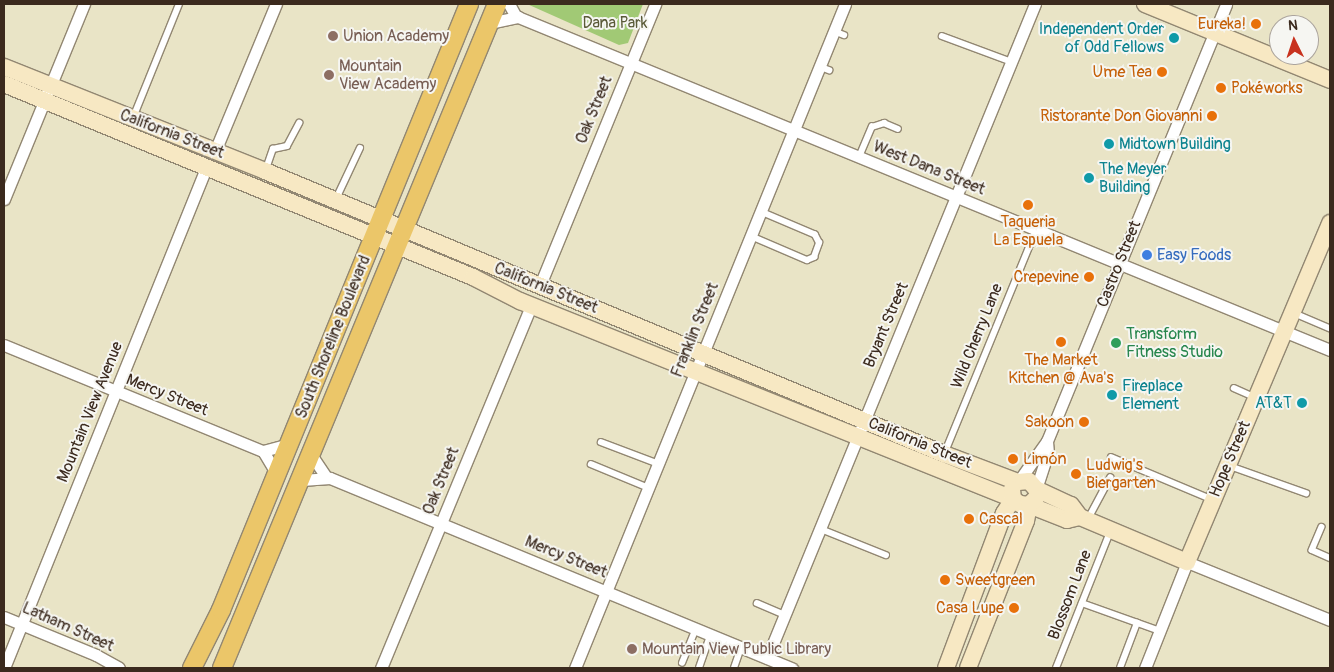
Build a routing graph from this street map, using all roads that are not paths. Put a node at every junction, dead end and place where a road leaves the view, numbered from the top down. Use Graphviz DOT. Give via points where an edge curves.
graph roads {
  1 [pos="84,4"];
  2 [pos="179,4"];
  3 [pos="276,4"];
  4 [pos="497,4"];
  5 [pos="509,4"];
  6 [pos="655,4"];
  7 [pos="845,4"];
  8 [pos="1035,4"];
  9 [pos="1145,4"];
  10 [pos="1226,4"];
  11 [pos="465,7"];
  12 [pos="515,16"];
  13 [pos="489,23"];
  14 [pos="1214,32"];
  15 [pos="942,36"];
  16 [pos="1012,62"];
  17 [pos="630,65"];
  18 [pos="4,67"];
  19 [pos="1330,80"];
  20 [pos="4,84"];
  21 [pos="47,94"];
  22 [pos="133,119"];
  23 [pos="299,123"];
  24 [pos="898,129"];
  25 [pos="794,131"];
  26 [pos="360,148"];
  27 [pos="214,151"];
  28 [pos="859,157"];
  29 [pos="206,168"];
  30 [pos="265,171"];
  31 [pos="957,196"];
  32 [pos="4,199"];
  33 [pos="336,201"];
  34 [pos="761,212"];
  35 [pos="381,220"];
  36 [pos="1330,223"];
  37 [pos="404,230"];
  38 [pos="1036,230"];
  39 [pos="751,236"];
  40 [pos="374,237"];
  41 [pos="398,247"];
  42 [pos="1119,263"];
  43 [pos="540,285"];
  44 [pos="531,306"];
  45 [pos="1292,312"];
  46 [pos="1330,328"];
  47 [pos="1284,331"];
  48 [pos="4,345"];
  49 [pos="1330,350"];
  50 [pos="703,353"];
  51 [pos="696,372"];
  52 [pos="1234,388"];
  53 [pos="116,392"];
  54 [pos="1256,398"];
  55 [pos="865,420"];
  56 [pos="858,436"];
  57 [pos="1047,441"];
  58 [pos="601,442"];
  59 [pos="289,444"];
  60 [pos="263,451"];
  61 [pos="944,454"];
  62 [pos="312,456"];
  63 [pos="1111,457"];
  64 [pos="591,464"];
  65 [pos="658,464"];
  66 [pos="1228,465"];
  67 [pos="277,474"];
  68 [pos="326,477"];
  69 [pos="1110,478"];
  70 [pos="302,480"];
  71 [pos="1018,482"];
  72 [pos="649,488"];
  73 [pos="1036,489"];
  74 [pos="1306,493"];
  75 [pos="1213,500"];
  76 [pos="1021,502"];
  77 [pos="1084,519"];
  78 [pos="441,524"];
  79 [pos="1322,527"];
  80 [pos="821,529"];
  81 [pos="1110,532"];
  82 [pos="886,555"];
  83 [pos="1330,558"];
  84 [pos="1187,562"];
  85 [pos="606,592"];
  86 [pos="758,603"];
  87 [pos="1082,603"];
  88 [pos="785,615"];
  89 [pos="4,617"];
  90 [pos="1330,620"];
  91 [pos="1137,623"];
  92 [pos="22,624"];
  93 [pos="695,630"];
  94 [pos="1160,631"];
  95 [pos="710,636"];
  96 [pos="741,648"];
  97 [pos="767,658"];
  98 [pos="682,663"];
  99 [pos="4,668"];
  100 [pos="119,668"];
  101 [pos="192,668"];
  102 [pos="222,668"];
  103 [pos="381,668"];
  104 [pos="576,668"];
  105 [pos="699,668"];
  106 [pos="734,668"];
  107 [pos="792,668"];
  108 [pos="946,668"];
  109 [pos="968,668"];
  110 [pos="1056,668"];
  111 [pos="1120,668"];
  112 [pos="1145,668"];
  1 -- 21 [label="street"];
  2 -- 22 [label="lane"];
  3 -- 27 [label="street"];
  4 -- 13 [label="main road, South Shoreline Boulevard"];
  5 -- 12 [label="street"];
  6 -- 17 [label="street, Oak Street"];
  7 -- 25 [label="street, Franklin Street" via="839,33 825,68"];
  8 -- 16 [label="street, Bryant Street"];
  9 -- 14 [label="main road"];
  10 -- 14 [label="street, Castro Street"];
  11 -- 35 [label="main road, South Shoreline Boulevard"];
  12 -- 13 [label="street"];
  12 -- 17 [label="street, West Dana Street"];
  13 -- 37 [label="main road, South Shoreline Boulevard"];
  14 -- 19 [label="main road"];
  14 -- 42 [label="street, Castro Street"];
  15 -- 16 [label="lane"];
  16 -- 31 [label="street, Bryant Street"];
  17 -- 25 [label="street, West Dana Street"];
  17 -- 43 [label="street, Oak Street"];
  18 -- 21 [label="main road, California Street"];
  20 -- 21 [label="main road, California Street"];
  21 -- 22 [label="main road, California Street"];
  21 -- 29 [label="main road, California Street"];
  21 -- 32 [label="street"];
  22 -- 27 [label="main road, California Street"];
  23 -- 30 [label="lane" via="288,146 273,149"];
  24 -- 28 [label="lane" via="884,123 872,127"];
  25 -- 28 [label="street, West Dana Street"];
  25 -- 34 [label="street, Franklin Street"];
  26 -- 33 [label="lane"];
  27 -- 30 [label="main road, California Street"];
  28 -- 31 [label="street, West Dana Street"];
  29 -- 40 [label="main road, California Street"];
  29 -- 53 [label="street, Mountain View Avenue"];
  30 -- 33 [label="main road, California Street"];
  31 -- 38 [label="street, West Dana Street"];
  31 -- 55 [label="street, Bryant Street"];
  33 -- 35 [label="main road, California Street"];
  34 -- 39 [label="street, Franklin Street"];
  34 -- 39 [label="lane" via="815,236 819,243 814,257 807,260"];
  35 -- 37 [label="main road, California Street"];
  35 -- 40 [label="main road, South Shoreline Boulevard"];
  36 -- 45 [label="main road, Hope Street"];
  37 -- 41 [label="main road, South Shoreline Boulevard"];
  37 -- 43 [label="main road, California Street"];
  38 -- 42 [label="street, West Dana Street"];
  38 -- 61 [label="lane, Wild Cherry Lane"];
  39 -- 50 [label="street, Franklin Street"];
  40 -- 41 [label="main road, California Street"];
  40 -- 59 [label="main road, South Shoreline Boulevard"];
  41 -- 44 [label="main road, California Street" via="473,277"];
  41 -- 62 [label="main road, South Shoreline Boulevard"];
  42 -- 47 [label="street, West Dana Street"];
  42 -- 57 [label="street, Castro Street"];
  43 -- 50 [label="main road, California Street"];
  44 -- 51 [label="main road, California Street"];
  44 -- 78 [label="street, Oak Street"];
  45 -- 46 [label="lane"];
  45 -- 47 [label="main road, Hope Street"];
  47 -- 49 [label="street, West Dana Street"];
  47 -- 54 [label="main road, Hope Street"];
  48 -- 53 [label="street, Mercy Street"];
  50 -- 51 [label="street, Franklin Street"];
  50 -- 55 [label="main road, California Street"];
  51 -- 56 [label="main road, California Street"];
  51 -- 65 [label="street, Franklin Street"];
  52 -- 54 [label="lane"];
  53 -- 60 [label="street, Mercy Street"];
  53 -- 92 [label="street, Mountain View Avenue"];
  54 -- 66 [label="main road, Hope Street"];
  55 -- 56 [label="street, Bryant Street"];
  55 -- 61 [label="main road, California Street"];
  56 -- 76 [label="main road, California Street"];
  56 -- 80 [label="street, Bryant Street"];
  57 -- 71 [label="street, Castro Street"];
  57 -- 73 [label="street, Castro Street" via="1048,453"];
  58 -- 65 [label="lane"];
  59 -- 60 [label="street"];
  59 -- 67 [label="main road, South Shoreline Boulevard"];
  60 -- 67 [label="street"];
  61 -- 71 [label="main road, California Street"];
  62 -- 68 [label="street"];
  62 -- 70 [label="main road, South Shoreline Boulevard"];
  63 -- 75 [label="lane"];
  64 -- 72 [label="lane"];
  65 -- 72 [label="street, Franklin Street"];
  66 -- 74 [label="lane"];
  66 -- 75 [label="main road, Hope Street"];
  67 -- 101 [label="main road, South Shoreline Boulevard" via="221,610"];
  68 -- 70 [label="street, Mercy Street"];
  68 -- 78 [label="street, Mercy Street"];
  69 -- 77 [label="lane"];
  70 -- 102 [label="main road, South Shoreline Boulevard"];
  71 -- 73 [label="main road, California Street" via="1029,481"];
  71 -- 76 [label="main road, Castro Street" via="1012,490"];
  72 -- 85 [label="street, Franklin Street"];
  73 -- 76 [label="main road, Castro Street" via="1035,499"];
  73 -- 77 [label="main road, California Street" via="1071,505"];
  75 -- 84 [label="main road, Hope Street"];
  76 -- 77 [label="main road, California Street" via="1067,520"];
  76 -- 108 [label="main road, Castro Street" via="1004,513"];
  76 -- 109 [label="main road, Castro Street" via="1026,521"];
  77 -- 81 [label="main road, California Street"];
  78 -- 85 [label="street, Mercy Street"];
  78 -- 103 [label="street, Oak Street"];
  79 -- 83 [label="lane" via="1312,550"];
  80 -- 82 [label="lane"];
  80 -- 88 [label="street, Bryant Street"];
  81 -- 84 [label="main road, California Street"];
  81 -- 87 [label="lane, Blossom Lane"];
  84 -- 90 [label="street, California Street"];
  84 -- 94 [label="street, Hope Street"];
  85 -- 93 [label="street, Mercy Street"];
  85 -- 104 [label="street, Franklin Street"];
  86 -- 88 [label="lane"];
  87 -- 91 [label="lane"];
  87 -- 110 [label="lane, Blossom Lane"];
  88 -- 97 [label="street, Bryant Street"];
  89 -- 92 [label="street, Latham Street"];
  91 -- 94 [label="lane"];
  91 -- 111 [label="lane"];
  92 -- 99 [label="street, Mountain View Avenue"];
  92 -- 100 [label="street, Latham Street"];
  93 -- 95 [label="street, Mercy Street"];
  93 -- 98 [label="lane"];
  94 -- 112 [label="street, Hope Street"];
  95 -- 96 [label="street, Mercy Street"];
  95 -- 105 [label="lane"];
  96 -- 97 [label="street, Mercy Street"];
  96 -- 106 [label="lane"];
  97 -- 107 [label="street, Mercy Street"];
}
